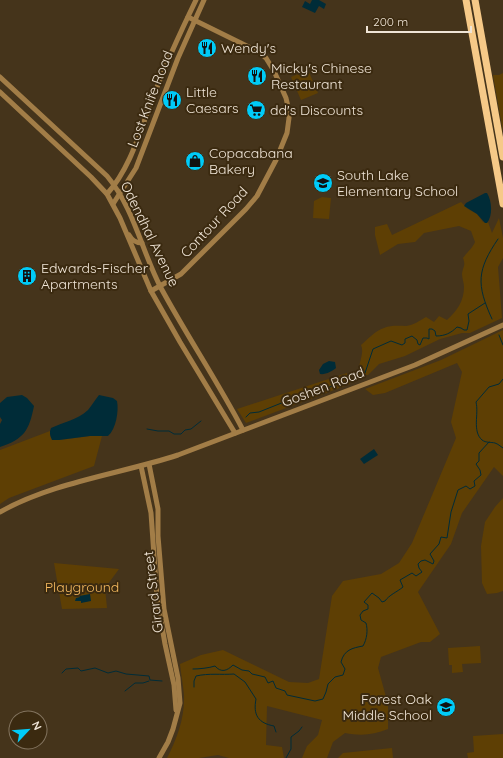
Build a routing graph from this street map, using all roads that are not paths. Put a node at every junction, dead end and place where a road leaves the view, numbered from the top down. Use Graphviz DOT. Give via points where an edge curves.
graph roads {
  1 [pos="196,0"];
  2 [pos="204,0"];
  3 [pos="466,0"];
  4 [pos="475,0"];
  5 [pos="188,17"];
  6 [pos="194,21"];
  7 [pos="0,77"];
  8 [pos="0,92"];
  9 [pos="503,157"];
  10 [pos="114,186"];
  11 [pos="107,194"];
  12 [pos="120,194"];
  13 [pos="113,204"];
  14 [pos="503,204"];
  15 [pos="120,218"];
  16 [pos="142,243"];
  17 [pos="161,287"];
  18 [pos="151,292"];
  19 [pos="503,324"];
  20 [pos="243,430"];
  21 [pos="235,433"];
  22 [pos="149,464"];
  23 [pos="141,466"];
  24 [pos="0,512"];
  25 [pos="176,717"];
  26 [pos="159,758"];
  1 -- 5 [label="street, Lost Knife Road"];
  2 -- 6 [label="street, Lost Knife Road"];
  3 -- 14 [label="main road"];
  4 -- 9 [label="main road"];
  5 -- 6 [label="street, Contour Road"];
  5 -- 10 [label="street, Lost Knife Road" via="167,60 127,164"];
  6 -- 12 [label="street, Lost Knife Road" via="136,168"];
  6 -- 17 [label="street, Contour Road" via="259,52 266,58 286,98 289,118 287,133 276,160 257,196 188,268"];
  7 -- 10 [label="street, Odendhal Avenue" via="107,176"];
  8 -- 11 [label="street, Odendhal Avenue"];
  10 -- 11 [label="street, Lost Knife Road"];
  10 -- 12 [label="street, Odendhal Avenue"];
  11 -- 13 [label="street, Odendhal Avenue"];
  12 -- 13 [label="street, Lost Knife Road"];
  12 -- 16 [label="street, Odendhal Avenue"];
  13 -- 15 [label="street, Odendhal Avenue"];
  15 -- 16 [label="street" via="132,239"];
  15 -- 18 [label="street, Odendhal Avenue"];
  16 -- 17 [label="street, Odendhal Avenue"];
  17 -- 18 [label="street, Contour Road"];
  17 -- 20 [label="street, Odendhal Avenue"];
  18 -- 21 [label="street, Odendhal Avenue"];
  19 -- 20 [label="street, Goshen Road" via="415,365"];
  20 -- 21 [label="street, Goshen Road"];
  21 -- 22 [label="street, Goshen Road"];
  22 -- 23 [label="street, Goshen Road"];
  22 -- 25 [label="street, Girard Street" via="158,509 164,609 178,678 180,703"];
  23 -- 24 [label="street, Goshen Road" via="56,489"];
  23 -- 25 [label="street, Girard Street" via="151,512 157,598 174,685"];
  25 -- 26 [label="street, Girard Street" via="168,742"];
}
